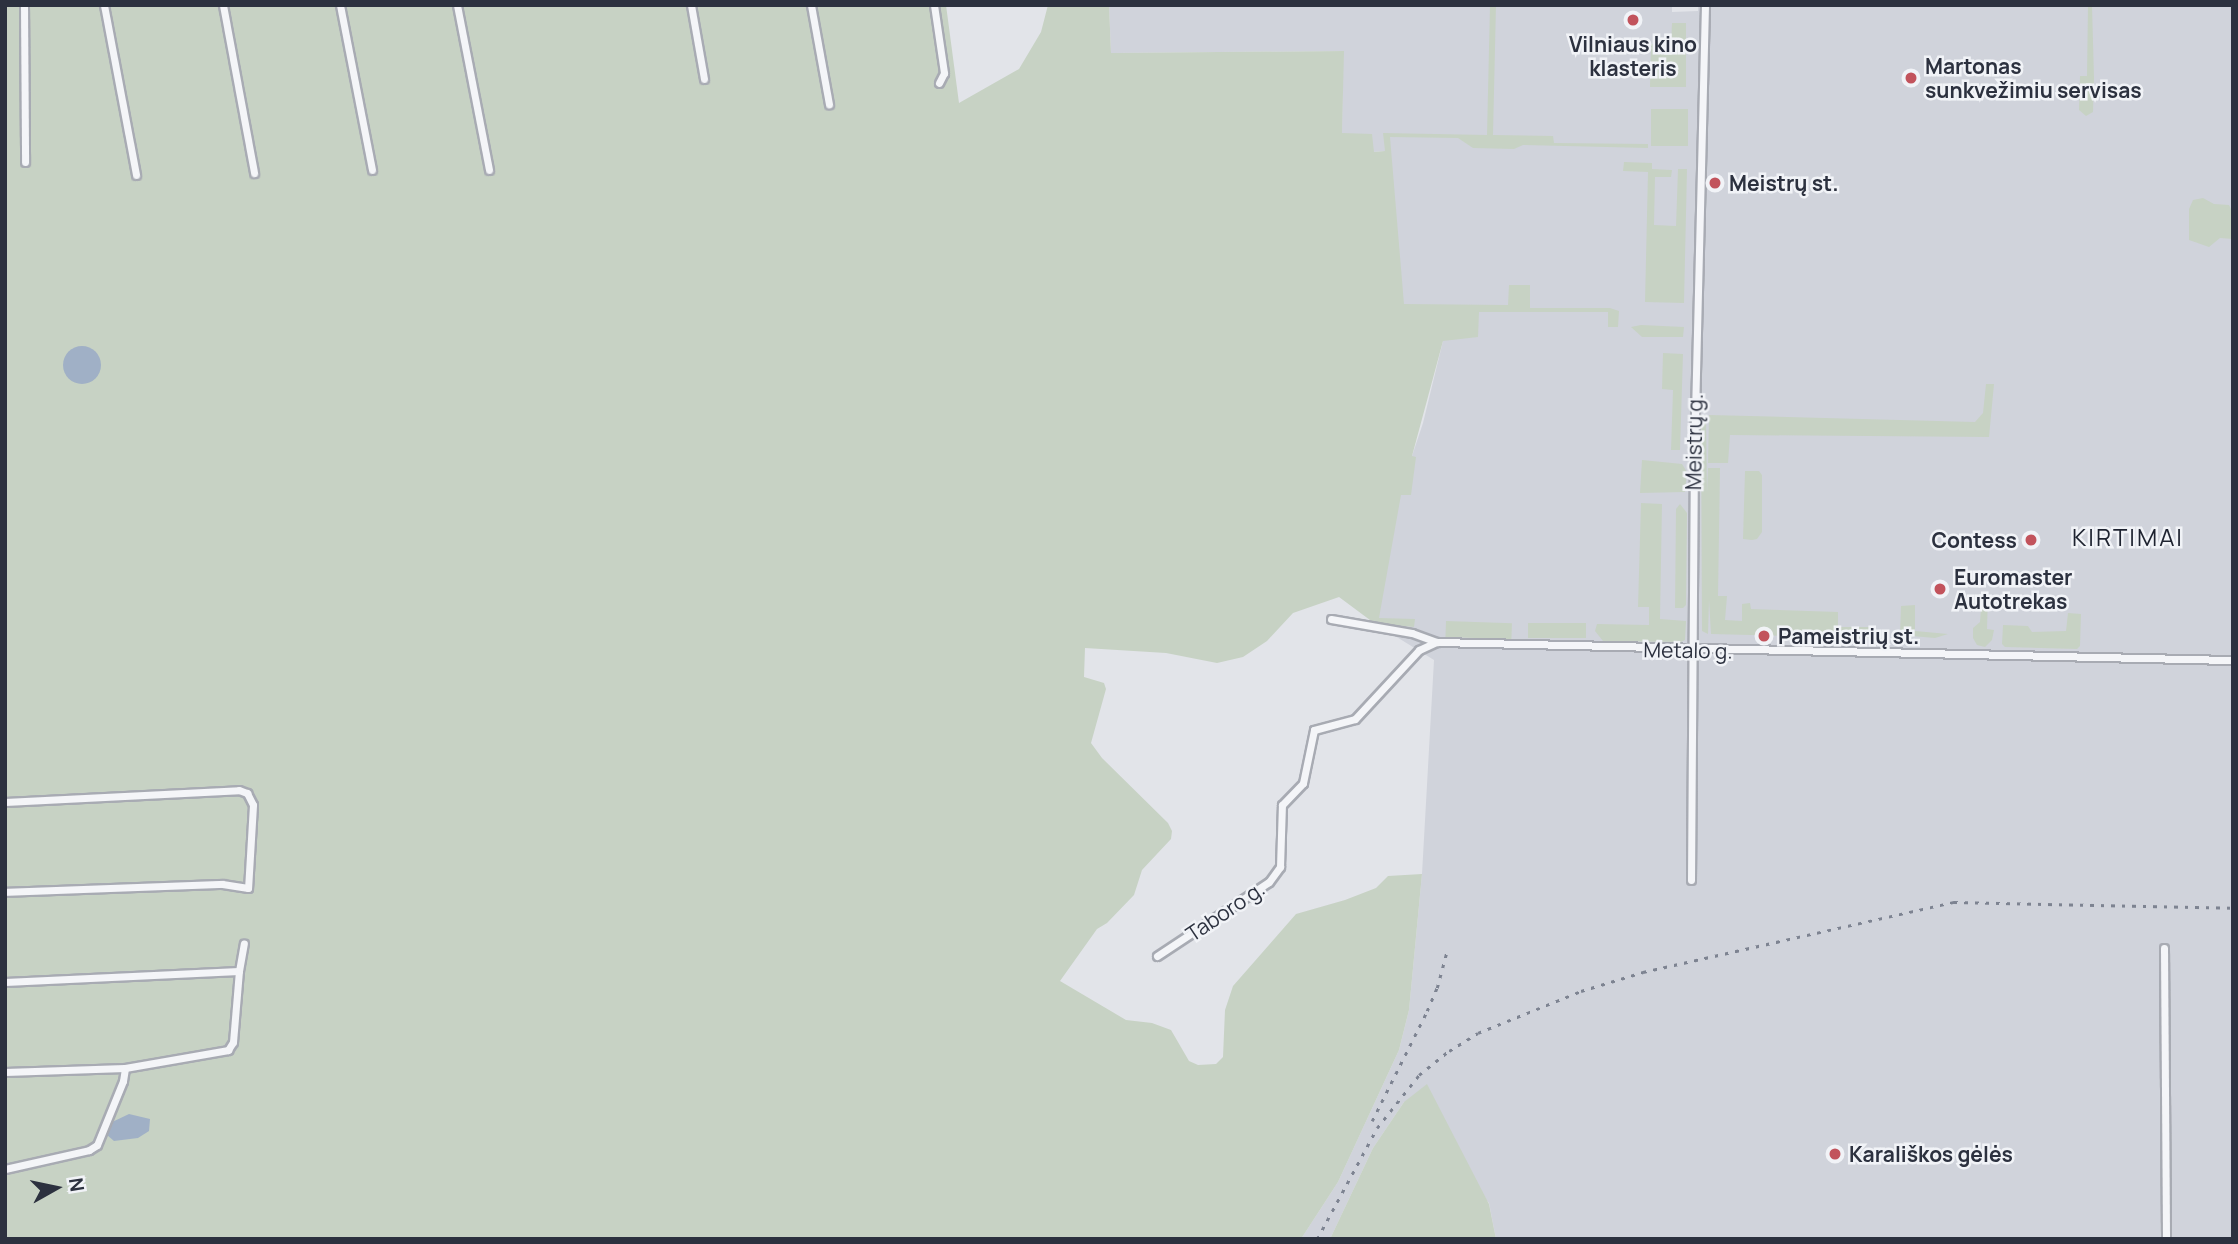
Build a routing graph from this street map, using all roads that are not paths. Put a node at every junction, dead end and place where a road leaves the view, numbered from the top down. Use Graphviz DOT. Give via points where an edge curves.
graph roads {
  1 [pos="24,5"];
  2 [pos="104,5"];
  3 [pos="223,5"];
  4 [pos="340,5"];
  5 [pos="457,5"];
  6 [pos="691,5"];
  7 [pos="811,5"];
  8 [pos="933,5"];
  9 [pos="1705,5"];
  10 [pos="704,79"];
  11 [pos="939,83"];
  12 [pos="829,104"];
  13 [pos="25,162"];
  14 [pos="372,170"];
  15 [pos="489,170"];
  16 [pos="254,173"];
  17 [pos="136,174"];
  18 [pos="1331,619"];
  19 [pos="1437,642"];
  20 [pos="1692,650"];
  21 [pos="2233,660"];
  22 [pos="5,802"];
  23 [pos="1691,880"];
  24 [pos="5,892"];
  25 [pos="244,943"];
  26 [pos="2164,947"];
  27 [pos="1157,956"];
  28 [pos="239,971"];
  29 [pos="5,982"];
  30 [pos="125,1068"];
  31 [pos="5,1072"];
  32 [pos="5,1168"];
  33 [pos="2166,1239"];
  1 -- 13 [label="street"];
  2 -- 17 [label="street"];
  3 -- 16 [label="street"];
  4 -- 14 [label="street"];
  5 -- 15 [label="street"];
  6 -- 10 [label="street"];
  7 -- 12 [label="street"];
  8 -- 11 [label="street" via="944,73"];
  9 -- 20 [label="street, Meistrų g."];
  18 -- 19 [label="street, Metalo g."];
  19 -- 20 [label="street, Metalo g."];
  19 -- 27 [label="street, Taboro g." via="1419,650 1355,719 1314,730 1303,783 1282,805 1280,867 1269,881"];
  20 -- 21 [label="street, Metalo g."];
  20 -- 23 [label="street, Meistrų g."];
  22 -- 24 [label="street" via="239,790 247,793 253,805 248,888 222,884"];
  25 -- 28 [label="street"];
  26 -- 33 [label="street"];
  28 -- 29 [label="street"];
  28 -- 30 [label="street" via="232,1047"];
  30 -- 31 [label="street"];
  30 -- 32 [label="street" via="97,1145"];
}
